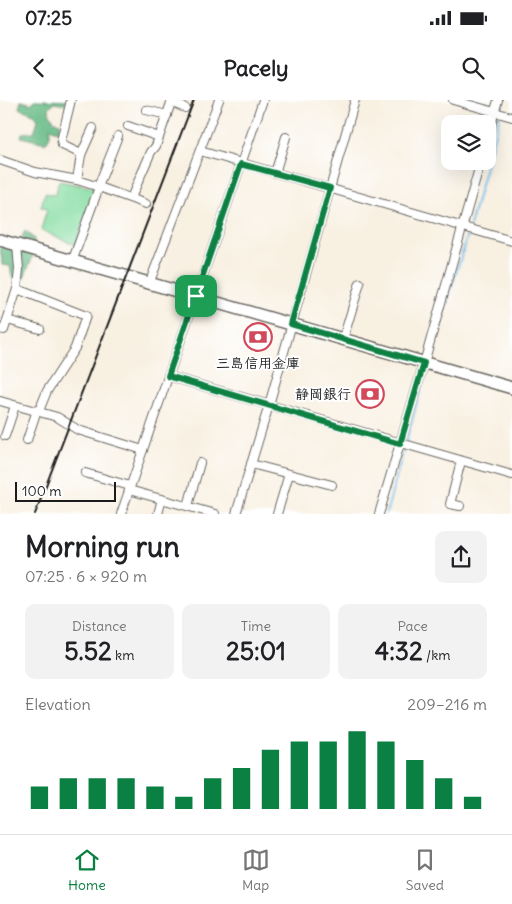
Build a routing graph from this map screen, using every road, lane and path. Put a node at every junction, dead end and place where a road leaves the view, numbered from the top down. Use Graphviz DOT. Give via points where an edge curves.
graph roads {
  1 [pos="70,100"];
  2 [pos="219,100"];
  3 [pos="263,100"];
  4 [pos="355,100"];
  5 [pos="453,100"];
  6 [pos="498,100"];
  7 [pos="172,101"];
  8 [pos="185,108"];
  9 [pos="146,110"];
  10 [pos="494,112"];
  11 [pos="167,115"];
  12 [pos="493,115"];
  13 [pos="512,117"];
  14 [pos="128,126"];
  15 [pos="93,128"];
  16 [pos="118,136"];
  17 [pos="159,137"];
  18 [pos="286,137"];
  19 [pos="200,151"];
  20 [pos="81,155"];
  21 [pos="0,160"];
  22 [pos="241,164"];
  23 [pos="478,170"];
  24 [pos="276,173"];
  25 [pos="77,180"];
  26 [pos="98,187"];
  27 [pos="330,188"];
  28 [pos="130,198"];
  29 [pos="146,204"];
  30 [pos="462,227"];
  31 [pos="0,240"];
  32 [pos="512,241"];
  33 [pos="17,245"];
  34 [pos="72,262"];
  35 [pos="360,283"];
  36 [pos="149,284"];
  37 [pos="17,289"];
  38 [pos="196,296"];
  39 [pos="7,320"];
  40 [pos="291,324"];
  41 [pos="0,329"];
  42 [pos="40,329"];
  43 [pos="343,339"];
  44 [pos="429,364"];
  45 [pos="168,376"];
  46 [pos="512,388"];
  47 [pos="0,401"];
  48 [pos="15,406"];
  49 [pos="269,406"];
  50 [pos="38,410"];
  51 [pos="5,436"];
  52 [pos="27,440"];
  53 [pos="400,444"];
  54 [pos="143,450"];
  55 [pos="461,461"];
  56 [pos="200,463"];
  57 [pos="251,464"];
  58 [pos="85,473"];
  59 [pos="289,474"];
  60 [pos="512,475"];
  61 [pos="332,485"];
  62 [pos="130,488"];
  63 [pos="162,499"];
  64 [pos="188,506"];
  65 [pos="460,506"];
  66 [pos="121,514"];
  67 [pos="158,514"];
  68 [pos="215,514"];
  69 [pos="236,514"];
  70 [pos="277,514"];
  71 [pos="379,514"];
  1 -- 20 [label="street" via="61,141 62,145"];
  2 -- 19 [label="street"];
  3 -- 22 [label="street"];
  4 -- 27 [label="street"];
  5 -- 10 [label="street"];
  6 -- 10 [label="street"];
  7 -- 8 [label="street"];
  7 -- 11 [label="street"];
  9 -- 11 [label="street"];
  10 -- 12 [label="street"];
  10 -- 13 [label="street"];
  11 -- 17 [label="street"];
  14 -- 17 [label="street"];
  15 -- 20 [label="street"];
  16 -- 26 [label="street"];
  17 -- 28 [label="street"];
  18 -- 24 [label="street"];
  19 -- 22 [label="street"];
  19 -- 36 [label="street"];
  20 -- 25 [label="street"];
  21 -- 25 [label="street" via="35,172"];
  22 -- 24 [label="street"];
  22 -- 38 [label="street"];
  23 -- 30 [label="street"];
  24 -- 27 [label="street"];
  25 -- 26 [label="street"];
  26 -- 28 [label="street"];
  26 -- 34 [label="street"];
  27 -- 30 [label="street"];
  27 -- 40 [label="street"];
  28 -- 29 [label="street"];
  30 -- 32 [label="street"];
  30 -- 44 [label="street"];
  31 -- 33 [label="street"];
  33 -- 34 [label="street"];
  33 -- 37 [label="street"];
  34 -- 36 [label="street"];
  35 -- 43 [label="street"];
  36 -- 38 [label="street"];
  37 -- 39 [label="street"];
  37 -- 50 [label="street" via="86,316 74,348 46,391"];
  38 -- 40 [label="street"];
  38 -- 45 [label="street"];
  39 -- 41 [label="street" via="4,330"];
  39 -- 42 [label="street"];
  40 -- 43 [label="street"];
  40 -- 49 [label="street"];
  43 -- 44 [label="street"];
  44 -- 46 [label="street"];
  44 -- 53 [label="street"];
  45 -- 49 [label="street"];
  45 -- 54 [label="street"];
  47 -- 48 [label="street"];
  48 -- 50 [label="street"];
  48 -- 51 [label="street"];
  49 -- 53 [label="street"];
  49 -- 57 [label="street"];
  50 -- 52 [label="street"];
  50 -- 54 [label="street" via="78,430"];
  53 -- 55 [label="street"];
  53 -- 71 [label="street"];
  54 -- 62 [label="street"];
  55 -- 60 [label="street"];
  55 -- 65 [label="street" via="450,504"];
  56 -- 64 [label="street"];
  57 -- 59 [label="street"];
  57 -- 69 [label="street"];
  58 -- 62 [label="street"];
  59 -- 61 [label="street"];
  59 -- 70 [label="street"];
  62 -- 63 [label="street"];
  62 -- 66 [label="street"];
  63 -- 64 [label="street"];
  63 -- 67 [label="street"];
  64 -- 68 [label="street"];
}
